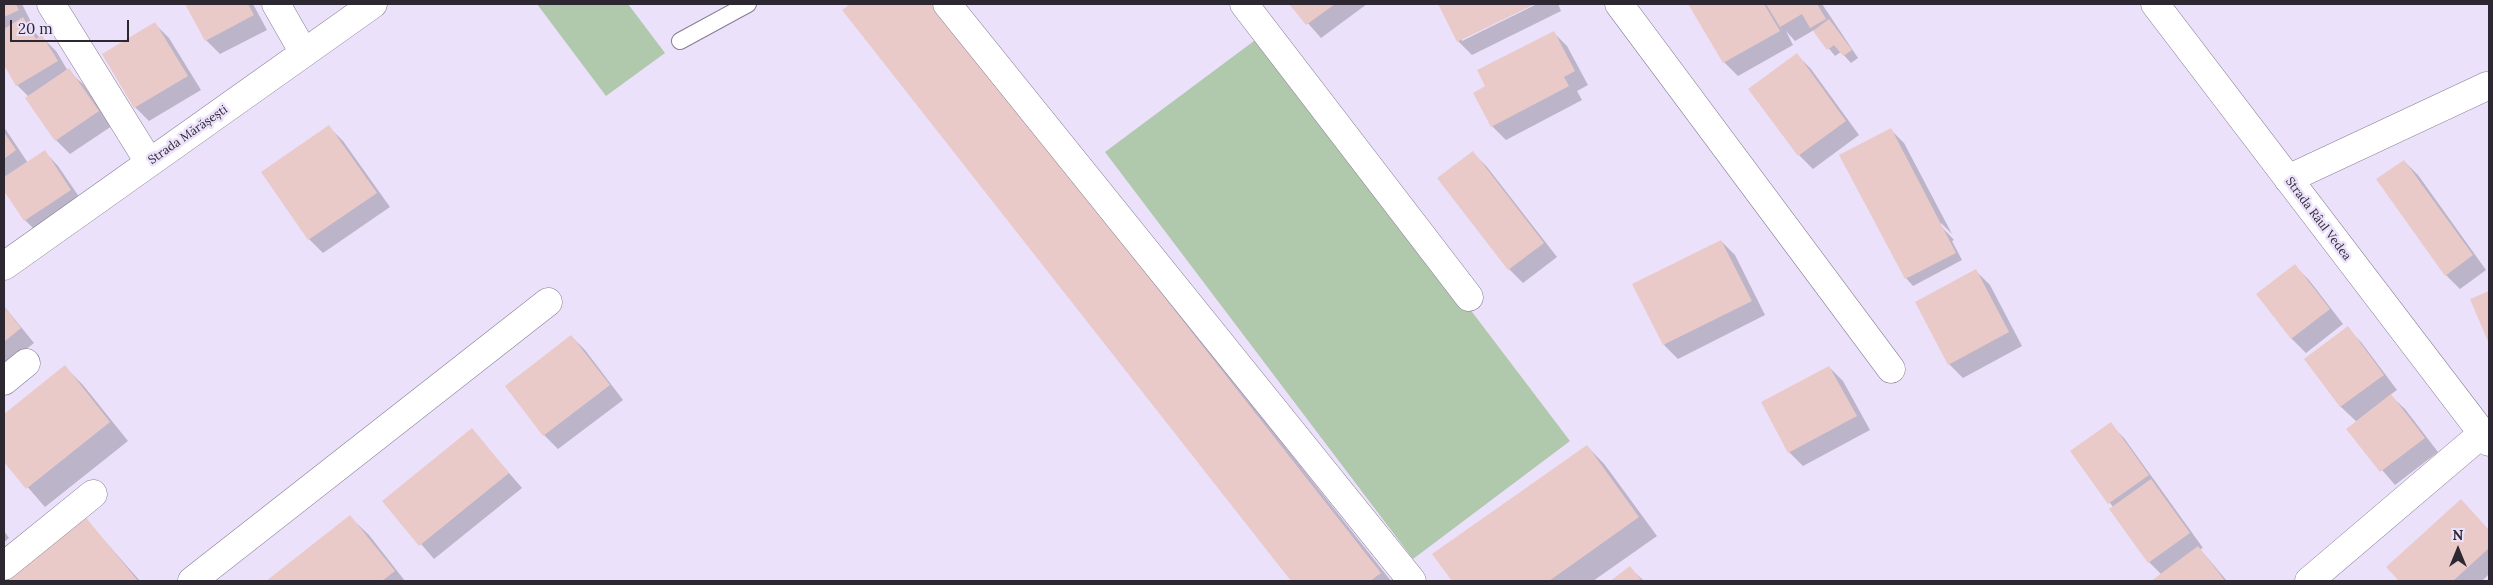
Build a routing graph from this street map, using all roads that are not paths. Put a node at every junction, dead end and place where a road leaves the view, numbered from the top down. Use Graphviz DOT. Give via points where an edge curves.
graph roads {
  1 [pos="51,4"];
  2 [pos="276,4"];
  3 [pos="373,4"];
  4 [pos="748,4"];
  5 [pos="946,4"];
  6 [pos="1244,4"];
  7 [pos="1619,4"];
  8 [pos="2155,4"];
  9 [pos="680,41"];
  10 [pos="304,53"];
  11 [pos="2487,86"];
  12 [pos="150,162"];
  13 [pos="2288,179"];
  14 [pos="4,266"];
  15 [pos="1469,297"];
  16 [pos="548,302"];
  17 [pos="26,363"];
  18 [pos="1891,369"];
  19 [pos="4,381"];
  20 [pos="2486,438"];
  21 [pos="93,494"];
  22 [pos="4,566"];
  23 [pos="192,581"];
  24 [pos="1412,581"];
  25 [pos="2309,581"];
  1 -- 12 [label="street"];
  2 -- 10 [label="street"];
  3 -- 10 [label="street, Strada Mărășești"];
  4 -- 9 [label="lane"];
  5 -- 24 [label="street"];
  6 -- 15 [label="street"];
  7 -- 18 [label="street"];
  8 -- 13 [label="street, Strada Râul Vedea"];
  10 -- 12 [label="street, Strada Mărășești"];
  11 -- 13 [label="street"];
  12 -- 14 [label="street, Strada Mărășești"];
  13 -- 20 [label="street, Strada Râul Vedea"];
  16 -- 23 [label="street"];
  17 -- 19 [label="street"];
  20 -- 25 [label="street, Strada Râul Vedea"];
  21 -- 22 [label="street"];
}
